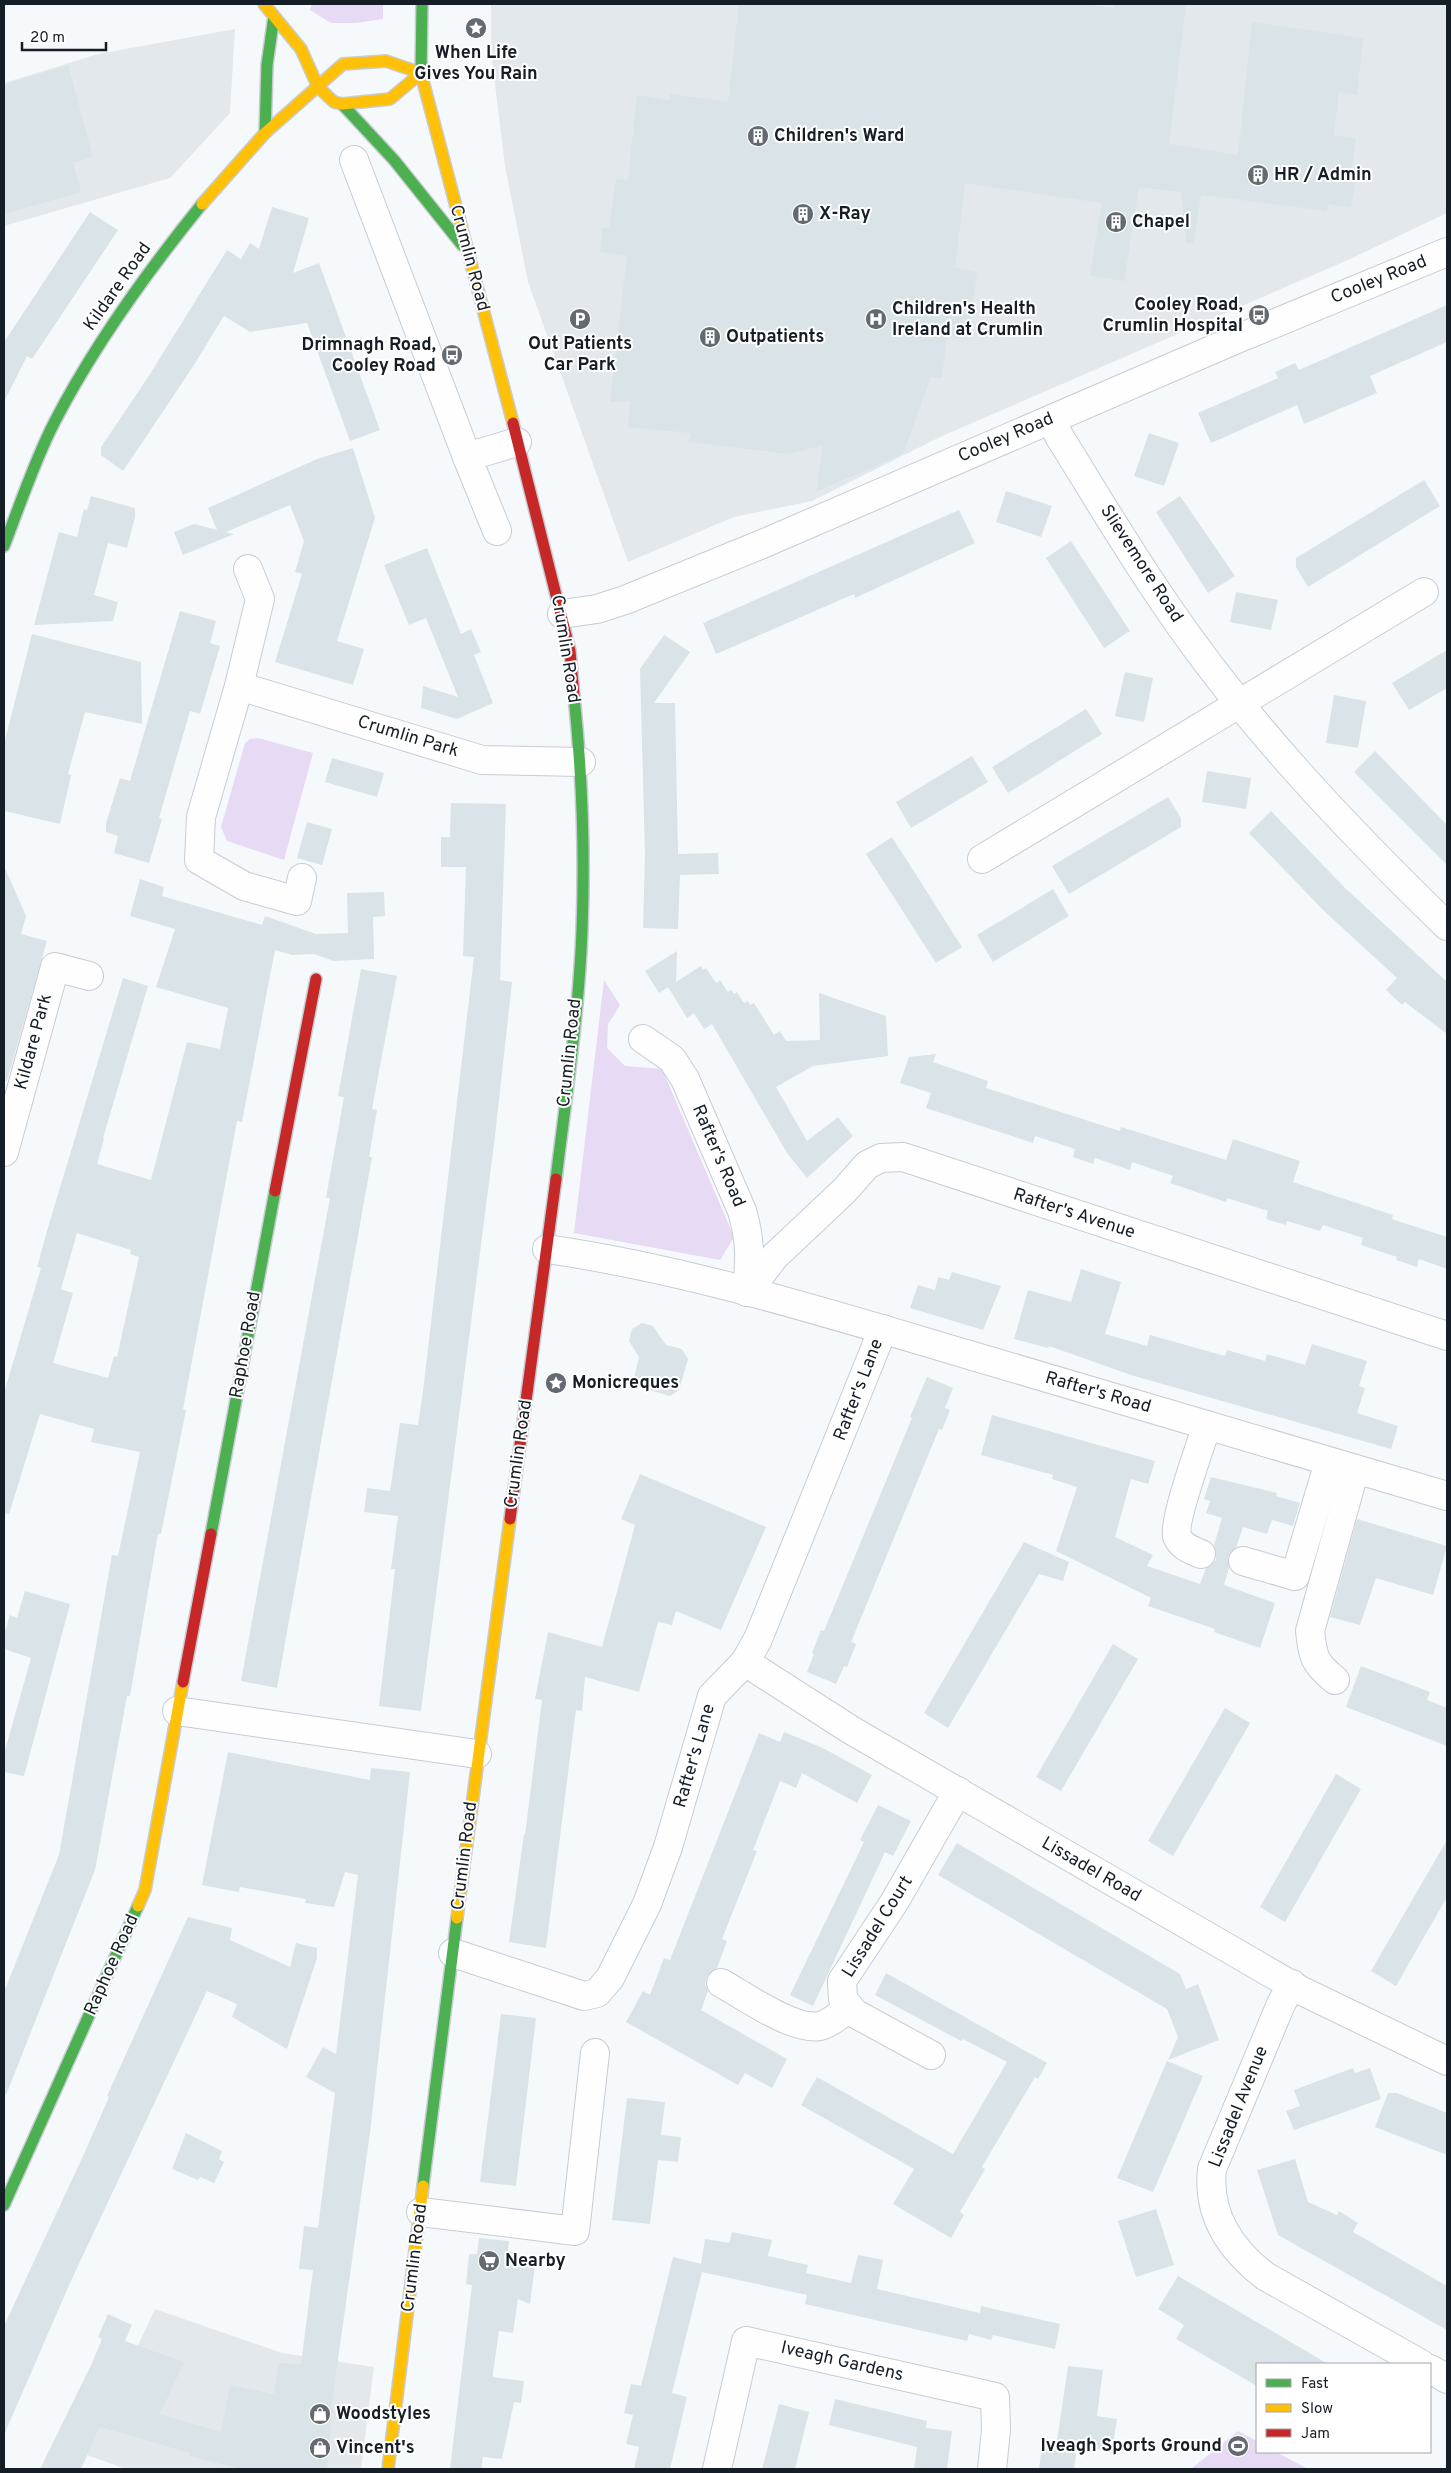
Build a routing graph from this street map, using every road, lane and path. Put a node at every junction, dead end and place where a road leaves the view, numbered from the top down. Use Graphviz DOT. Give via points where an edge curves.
graph roads {
  1 [pos="264,4"];
  2 [pos="422,4"];
  3 [pos="274,16"];
  4 [pos="421,73"];
  5 [pos="318,87"];
  6 [pos="342,104"];
  7 [pos="265,134"];
  8 [pos="354,160"];
  9 [pos="468,252"];
  10 [pos="1447,252"];
  11 [pos="1052,419"];
  12 [pos="517,442"];
  13 [pos="467,457"];
  14 [pos="497,531"];
  15 [pos="4,546"];
  16 [pos="248,569"];
  17 [pos="1424,592"];
  18 [pos="562,614"];
  19 [pos="239,686"];
  20 [pos="1239,703"];
  21 [pos="581,762"];
  22 [pos="982,859"];
  23 [pos="302,878"];
  24 [pos="1447,926"];
  25 [pos="89,976"];
  26 [pos="316,979"];
  27 [pos="643,1039"];
  28 [pos="4,1152"];
  29 [pos="547,1249"];
  30 [pos="747,1292"];
  31 [pos="883,1329"];
  32 [pos="1447,1336"];
  33 [pos="1207,1425"];
  34 [pos="1329,1462"];
  35 [pos="1355,1470"];
  36 [pos="1447,1496"];
  37 [pos="1201,1554"];
  38 [pos="1243,1561"];
  39 [pos="745,1662"];
  40 [pos="1335,1680"];
  41 [pos="177,1711"];
  42 [pos="477,1754"];
  43 [pos="958,1791"];
  44 [pos="453,1953"];
  45 [pos="721,1982"];
  46 [pos="1292,1984"];
  47 [pos="849,2007"];
  48 [pos="595,2054"];
  49 [pos="932,2055"];
  50 [pos="1447,2062"];
  51 [pos="4,2205"];
  52 [pos="421,2212"];
  53 [pos="1419,2363"];
  54 [pos="1431,2370"];
  55 [pos="1447,2379"];
  56 [pos="388,2469"];
  57 [pos="718,2469"];
  58 [pos="992,2469"];
  1 -- 3 [label="main road"];
  2 -- 4 [label="main road, Crumlin Road"];
  3 -- 5 [label="main road" via="301,49"];
  3 -- 7 [label="main road" via="267,64"];
  4 -- 5 [label="main road, Kildare Road" via="386,61 343,64"];
  4 -- 6 [label="main road" via="390,99"];
  4 -- 9 [label="main road, Crumlin Road"];
  5 -- 6 [label="main road" via="334,102"];
  5 -- 7 [label="main road, Kildare Road"];
  6 -- 9 [label="main road" via="394,160"];
  7 -- 15 [label="main road, Kildare Road" via="212,192 158,259 81,373 53,425"];
  8 -- 13 [label="street"];
  9 -- 12 [label="main road, Crumlin Road"];
  10 -- 11 [label="street, Cooley Road"];
  11 -- 18 [label="street, Cooley Road" via="626,600 597,609"];
  11 -- 20 [label="street, Slievemore Road" via="1059,436 1166,605"];
  12 -- 13 [label="street"];
  12 -- 18 [label="main road, Crumlin Road"];
  13 -- 14 [label="street"];
  16 -- 19 [label="street" via="260,600"];
  17 -- 20 [label="street"];
  18 -- 21 [label="main road, Crumlin Road" via="570,651"];
  19 -- 21 [label="street, Crumlin Park" via="482,760"];
  19 -- 23 [label="street" via="201,817 199,860 244,886 297,901"];
  20 -- 22 [label="street"];
  20 -- 24 [label="street, Slievemore Road" via="1282,756 1380,862"];
  21 -- 29 [label="main road, Crumlin Road" via="582,931 571,1056"];
  25 -- 28 [label="street, Kildare Park" via="55,966"];
  26 -- 41 [label="main road, Raphoe Road"];
  27 -- 30 [label="street, Rafter's Road" via="672,1059 685,1079 742,1211 751,1251"];
  29 -- 30 [label="street, Rafter's Road"];
  29 -- 42 [label="main road, Crumlin Road"];
  30 -- 31 [label="street, Rafter's Road"];
  30 -- 32 [label="street, Rafter's Avenue" via="774,1256 867,1165 881,1158 903,1157"];
  31 -- 33 [label="street, Rafter's Road"];
  31 -- 39 [label="street, Rafter's Lane" via="787,1572"];
  33 -- 34 [label="street, Rafter's Road"];
  33 -- 37 [label="street" via="1180,1513 1177,1535 1183,1546"];
  34 -- 35 [label="street, Rafter's Road"];
  34 -- 38 [label="street" via="1295,1576"];
  35 -- 36 [label="street, Rafter's Road"];
  35 -- 40 [label="street" via="1310,1631 1312,1655 1322,1670"];
  39 -- 43 [label="street, Lissadel Road" via="851,1730"];
  39 -- 44 [label="street, Rafter's Lane" via="712,1696 668,1847 647,1904 610,1978 597,1993 584,1996 567,1992"];
  41 -- 42 [label="street"];
  41 -- 51 [label="main road, Raphoe Road" via="145,1890"];
  42 -- 44 [label="main road, Crumlin Road"];
  43 -- 46 [label="street, Lissadel Road"];
  43 -- 47 [label="street, Lissadel Court" via="895,1901 842,1981 843,1999"];
  44 -- 52 [label="main road, Crumlin Road"];
  45 -- 47 [label="street" via="791,2021 808,2026 821,2026"];
  46 -- 50 [label="street, Lissadel Road"];
  46 -- 53 [label="street, Lissadel Avenue" via="1212,2169 1210,2185 1214,2208 1234,2247 1244,2260 1265,2276"];
  47 -- 49 [label="street, Lissadel Court" via="854,2013"];
  48 -- 52 [label="street" via="575,2231"];
  52 -- 56 [label="main road, Crumlin Road"];
  54 -- 55 [label="street"];
  57 -- 58 [label="street, Iveagh Gardens" via="746,2341 996,2397"];
}
